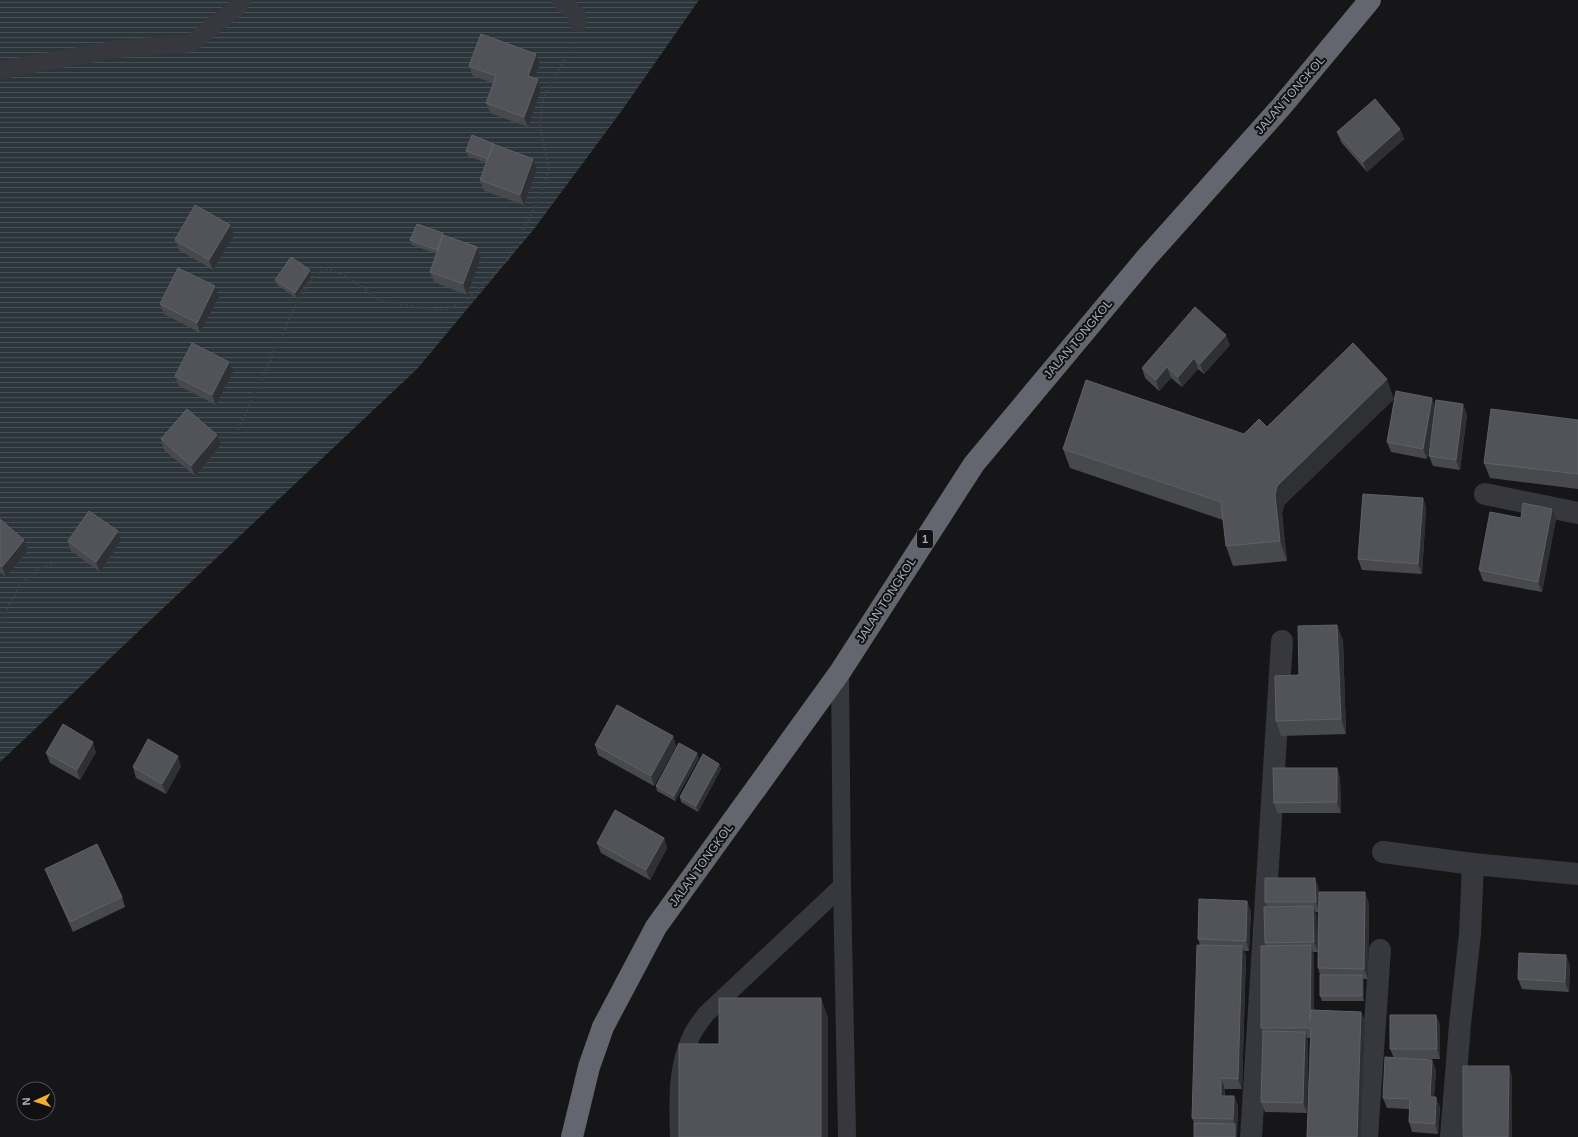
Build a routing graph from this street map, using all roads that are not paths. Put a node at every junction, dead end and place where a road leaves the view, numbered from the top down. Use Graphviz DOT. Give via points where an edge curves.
graph roads {
  1 [pos="242,0"];
  2 [pos="560,0"];
  3 [pos="1370,0"];
  4 [pos="578,23"];
  5 [pos="0,72"];
  6 [pos="1485,494"];
  7 [pos="1578,513"];
  8 [pos="1282,641"];
  9 [pos="840,672"];
  10 [pos="1383,852"];
  11 [pos="1473,864"];
  12 [pos="1578,874"];
  13 [pos="842,886"];
  14 [pos="1380,950"];
  15 [pos="572,1137"];
  16 [pos="679,1137"];
  17 [pos="847,1137"];
  18 [pos="1251,1137"];
  19 [pos="1367,1137"];
  20 [pos="1451,1137"];
  1 -- 5 [label="lane" via="236,8 192,44 118,49 16,66"];
  2 -- 4 [label="lane" via="577,15"];
  3 -- 9 [label="highway, JALAN TONGKOL / 1" via="1281,107 1146,257 974,464"];
  6 -- 7 [label="street"];
  8 -- 18 [label="street"];
  9 -- 13 [label="lane"];
  9 -- 15 [label="highway, JALAN TONGKOL / 1" via="656,927 603,1026 589,1067"];
  10 -- 11 [label="street"];
  11 -- 12 [label="street"];
  11 -- 20 [label="street" via="1470,934"];
  13 -- 16 [label="lane" via="706,1014 691,1036 678,1086"];
  13 -- 17 [label="lane"];
  14 -- 19 [label="street"];
}
